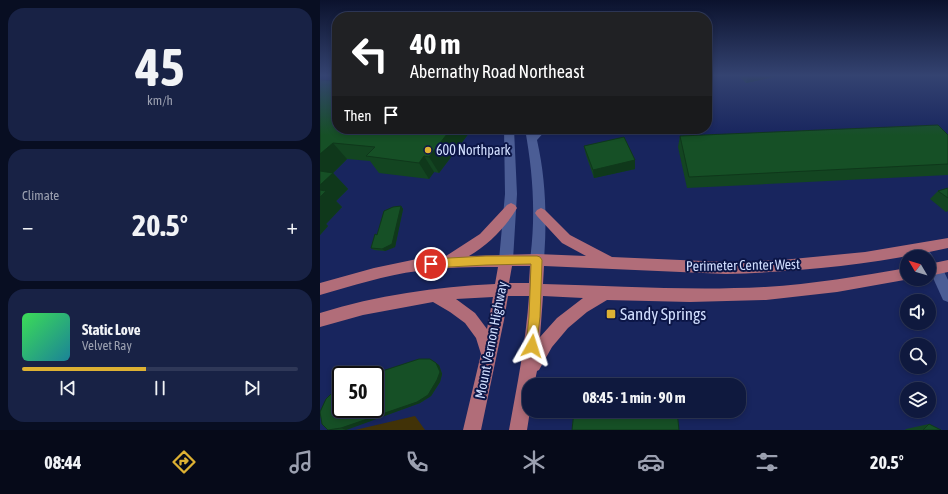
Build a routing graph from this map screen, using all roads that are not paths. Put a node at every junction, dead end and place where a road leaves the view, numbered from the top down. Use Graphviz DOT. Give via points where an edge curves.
graph roads {
  1 [pos="510,134"];
  2 [pos="531,135"];
  3 [pos="511,208"];
  4 [pos="541,213"];
  5 [pos="948,243"];
  6 [pos="930,250"];
  7 [pos="900,255"];
  8 [pos="506,260"];
  9 [pos="537,260"];
  10 [pos="446,262"];
  11 [pos="612,264"];
  12 [pos="938,268"];
  13 [pos="900,275"];
  14 [pos="320,289"];
  15 [pos="502,290"];
  16 [pos="535,290"];
  17 [pos="605,294"];
  18 [pos="948,295"];
  19 [pos="436,296"];
  20 [pos="320,320"];
  21 [pos="489,356"];
  22 [pos="528,374"];
  23 [pos="472,430"];
  24 [pos="518,430"];
  1 -- 3 [label="street, Mount Vernon Highway"];
  2 -- 4 [label="street" via="540,186"];
  3 -- 8 [label="street, Mount Vernon Highway"];
  3 -- 10 [label="main road" via="483,241"];
  4 -- 9 [label="street"];
  4 -- 11 [label="main road" via="566,239"];
  5 -- 6 [label="main road, Perimeter Center West"];
  7 -- 11 [label="main road, Perimeter Center West" via="758,268"];
  8 -- 9 [label="main road, Perimeter Center West"];
  8 -- 10 [label="main road, Perimeter Center West"];
  8 -- 15 [label="main road, Mount Vernon Highway"];
  9 -- 11 [label="main road, Perimeter Center West"];
  9 -- 16 [label="main road"];
  10 -- 14 [label="main road, Perimeter Center West" via="374,274"];
  12 -- 18 [label="street"];
  13 -- 17 [label="main road, Perimeter Center West" via="766,293"];
  15 -- 16 [label="main road, Perimeter Center West"];
  15 -- 19 [label="main road, Perimeter Center West"];
  15 -- 21 [label="main road, Mount Vernon Highway"];
  16 -- 17 [label="main road, Perimeter Center West"];
  16 -- 22 [label="main road"];
  17 -- 22 [label="main road" via="575,311 555,330 538,352"];
  19 -- 20 [label="main road, Perimeter Center West" via="357,309"];
  19 -- 21 [label="main road" via="460,309 476,323"];
  21 -- 23 [label="main road, Mount Vernon Highway"];
  22 -- 24 [label="main road"];
}
